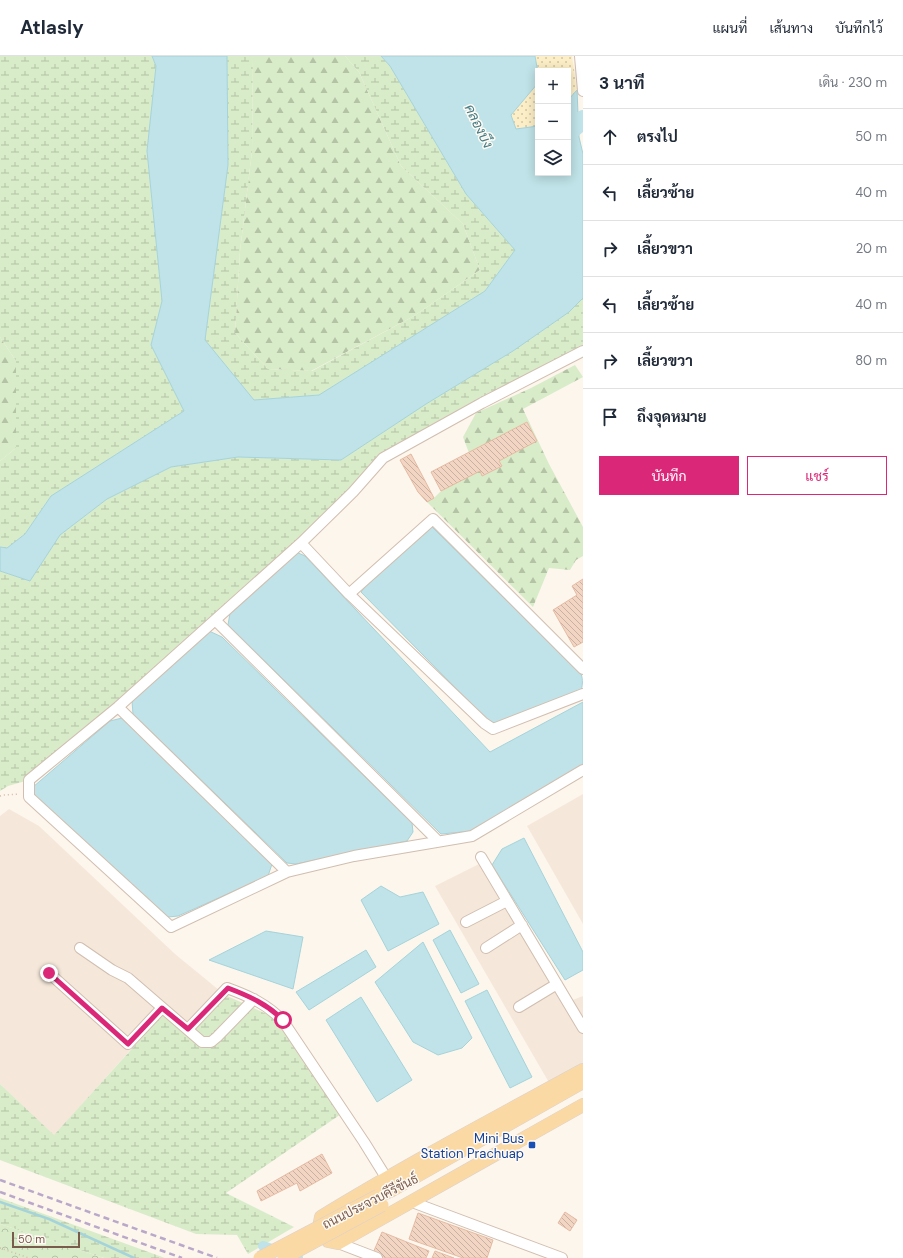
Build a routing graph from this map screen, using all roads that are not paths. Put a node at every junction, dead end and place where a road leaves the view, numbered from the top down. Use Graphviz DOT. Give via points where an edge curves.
graph roads {
  1 [pos="580,56"];
  2 [pos="583,91"];
  3 [pos="583,351"];
  4 [pos="300,543"];
  5 [pos="349,594"];
  6 [pos="216,620"];
  7 [pos="583,669"];
  8 [pos="583,694"];
  9 [pos="118,707"];
  10 [pos="583,770"];
  11 [pos="438,841"];
  12 [pos="481,857"];
  13 [pos="287,872"];
  14 [pos="507,901"];
  15 [pos="466,922"];
  16 [pos="522,925"];
  17 [pos="80,948"];
  18 [pos="486,948"];
  19 [pos="49,973"];
  20 [pos="557,984"];
  21 [pos="254,999"];
  22 [pos="519,1007"];
  23 [pos="162,1008"];
  24 [pos="583,1028"];
  25 [pos="188,1029"];
  26 [pos="583,1070"];
  27 [pos="583,1082"];
  28 [pos="583,1091"];
  29 [pos="583,1105"];
  30 [pos="387,1178"];
  31 [pos="380,1200"];
  32 [pos="412,1202"];
  33 [pos="338,1243"];
  34 [pos="260,1258"];
  35 [pos="284,1258"];
  36 [pos="377,1258"];
  37 [pos="562,1258"];
  1 -- 2 [label="street"];
  3 -- 4 [label="street" via="383,458 353,492"];
  4 -- 5 [label="street"];
  4 -- 6 [label="street"];
  5 -- 7 [label="street" via="433,519"];
  5 -- 8 [label="street" via="493,729"];
  6 -- 9 [label="street"];
  6 -- 11 [label="street"];
  9 -- 13 [label="street"];
  9 -- 13 [label="street" via="29,780 29,797 171,926"];
  10 -- 11 [label="street" via="472,836"];
  11 -- 13 [label="street" via="354,856"];
  12 -- 14 [label="street"];
  14 -- 15 [label="street"];
  14 -- 16 [label="street"];
  16 -- 18 [label="street"];
  16 -- 20 [label="street"];
  17 -- 23 [label="street" via="128,978"];
  19 -- 23 [label="street" via="128,1044"];
  20 -- 22 [label="street"];
  20 -- 24 [label="street"];
  21 -- 25 [label="street" via="228,988"];
  21 -- 25 [label="street" via="211,1042 202,1042"];
  21 -- 30 [label="street" via="283,1020"];
  23 -- 25 [label="street"];
  26 -- 30 [label="main road"];
  27 -- 31 [label="main road, ถนนประจวบคีรีขันธ์" via="392,1190"];
  28 -- 31 [label="main road, ถนนประจวบคีรีขันธ์"];
  29 -- 32 [label="main road"];
  30 -- 33 [label="main road" via="321,1217 319,1228 322,1234 328,1241"];
  31 -- 34 [label="main road, ถนนประจวบคีรีขันธ์, bridge"];
  31 -- 35 [label="main road, ถนนประจวบคีรีขันธ์, bridge"];
  32 -- 33 [label="main road"];
  32 -- 37 [label="street"];
  33 -- 36 [label="street"];
}
